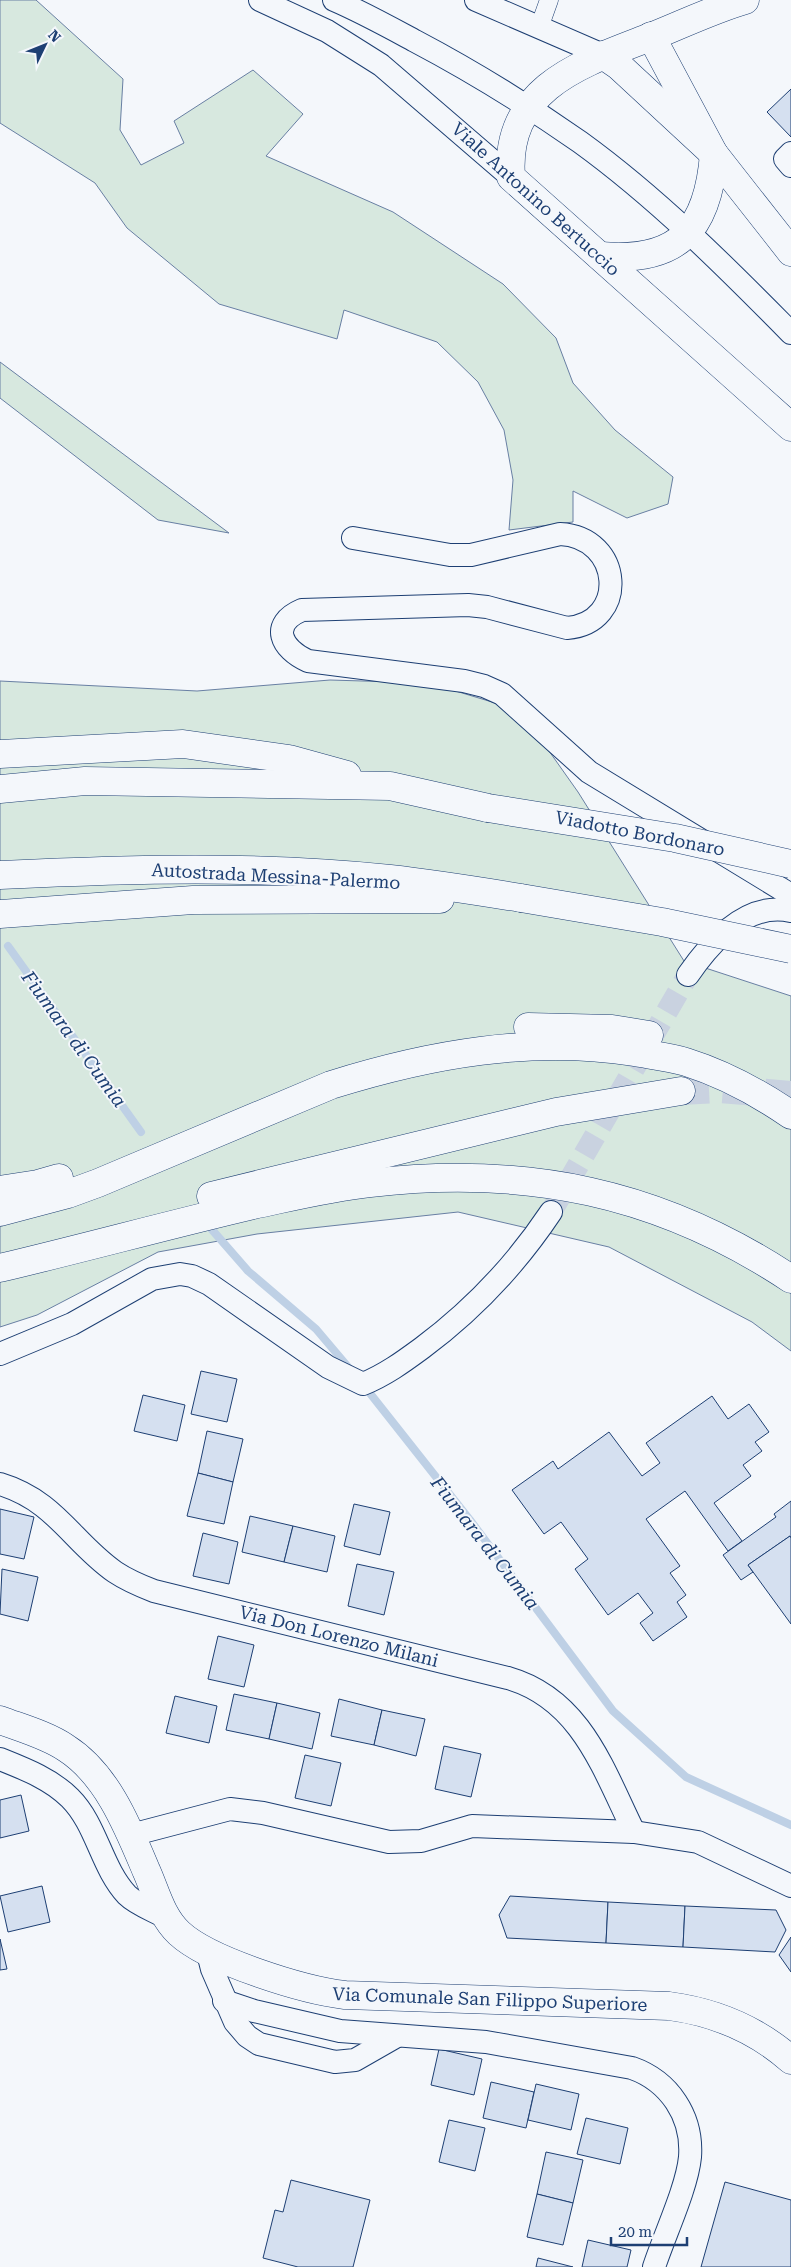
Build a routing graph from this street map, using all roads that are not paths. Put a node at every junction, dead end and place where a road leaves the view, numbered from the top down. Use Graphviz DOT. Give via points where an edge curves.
graph roads {
  1 [pos="260,0"];
  2 [pos="334,0"];
  3 [pos="476,0"];
  4 [pos="549,0"];
  5 [pos="745,0"];
  6 [pos="539,28"];
  7 [pos="651,36"];
  8 [pos="603,55"];
  9 [pos="528,107"];
  10 [pos="791,153"];
  11 [pos="714,154"];
  12 [pos="791,166"];
  13 [pos="511,177"];
  14 [pos="688,233"];
  15 [pos="791,252"];
  16 [pos="600,256"];
  17 [pos="791,333"];
  18 [pos="791,427"];
  19 [pos="353,538"];
  20 [pos="0,754"];
  21 [pos="390,786"];
  22 [pos="0,789"];
  23 [pos="791,864"];
  24 [pos="0,875"];
  25 [pos="791,894"];
  26 [pos="521,898"];
  27 [pos="791,911"];
  28 [pos="0,914"];
  29 [pos="791,949"];
  30 [pos="688,975"];
  31 [pos="681,1091"];
  32 [pos="791,1093"];
  33 [pos="791,1115"];
  34 [pos="0,1190"];
  35 [pos="0,1212"];
  36 [pos="551,1212"];
  37 [pos="0,1252"];
  38 [pos="0,1268"];
  39 [pos="791,1279"];
  40 [pos="0,1354"];
  41 [pos="0,1484"];
  42 [pos="0,1720"];
  43 [pos="0,1759"];
  44 [pos="634,1832"];
  45 [pos="131,1835"];
  46 [pos="791,1886"];
  47 [pos="167,1918"];
  48 [pos="208,1953"];
  49 [pos="224,2001"];
  50 [pos="397,2036"];
  51 [pos="791,2060"];
  52 [pos="654,2267"];
  1 -- 13 [label="street, Viale Antonino Bertuccio" via="327,31 381,65"];
  2 -- 9 [label="street" via="446,57"];
  3 -- 6 [label="street"];
  4 -- 6 [label="street"];
  5 -- 7 [label="main road"];
  6 -- 8 [label="street"];
  7 -- 8 [label="main road"];
  7 -- 11 [label="main road"];
  8 -- 9 [label="main road" via="553,81"];
  8 -- 11 [label="main road"];
  9 -- 13 [label="main road" via="509,155"];
  9 -- 14 [label="street" via="606,163"];
  10 -- 12 [label="street" via="786,159"];
  11 -- 14 [label="main road" via="707,194"];
  11 -- 15 [label="main road"];
  13 -- 16 [label="main road, Viale Antonino Bertuccio"];
  14 -- 16 [label="main road" via="663,250 646,256 626,259"];
  14 -- 17 [label="street"];
  16 -- 18 [label="main road, Viale Antonino Bertuccio"];
  19 -- 25 [label="street" via="450,555 471,555 560,534 572,534 597,548 608,566 611,588 599,613 579,627 567,628 488,607 468,605 302,610 285,621 282,639 289,649 308,661 464,681 502,694 589,772"];
  20 -- 21 [label="main road" via="183,744 289,759"];
  21 -- 22 [label="main road" via="85,782"];
  21 -- 23 [label="main road, Viadotto Bordonaro, bridge" via="488,808 675,838"];
  24 -- 26 [label="main road, Autostrada Messina-Palermo" via="228,870 389,879"];
  26 -- 28 [label="main road" via="193,900"];
  26 -- 29 [label="main road, bridge" via="662,922"];
  27 -- 30 [label="street" via="780,908 762,910 745,918 715,942"];
  31 -- 37 [label="main road" via="556,1112 285,1177"];
  32 -- 34 [label="main road" via="725,1057 651,1035 612,1029 531,1027 448,1036 325,1068 215,1112 92,1167 38,1184"];
  33 -- 35 [label="main road" via="720,1075 685,1062 648,1054 530,1045 453,1054 368,1073 331,1085 98,1183"];
  36 -- 40 [label="street" via="500,1280 477,1304 381,1377 363,1384 328,1367 209,1284 180,1274 152,1279 72,1324"];
  38 -- 39 [label="main road" via="324,1190 370,1183 458,1178 542,1183 625,1199 717,1235"];
  41 -- 44 [label="street, Via Don Lorenzo Milani" via="47,1507 115,1572 154,1591 508,1678 540,1690 580,1728"];
  42 -- 45 [label="main road, Via Comunale San Filippo Superiore" via="65,1747 80,1758 102,1785"];
  43 -- 47 [label="street" via="45,1779 72,1800 128,1896"];
  44 -- 45 [label="street" via="472,1826 421,1842 389,1842 263,1813 230,1809"];
  44 -- 46 [label="street" via="698,1842"];
  45 -- 47 [label="main road, Via Comunale San Filippo Superiore"];
  47 -- 48 [label="main road, Via Comunale San Filippo Superiore" via="179,1933"];
  48 -- 49 [label="street"];
  48 -- 51 [label="main road, Via Comunale San Filippo Superiore" via="302,1987 344,1995 694,2009 742,2027"];
  49 -- 50 [label="street" via="340,2031"];
  49 -- 50 [label="street" via="234,2022 259,2044 335,2062 355,2060"];
  50 -- 52 [label="street" via="513,2046 632,2068 661,2082 680,2107 690,2157"];
}
